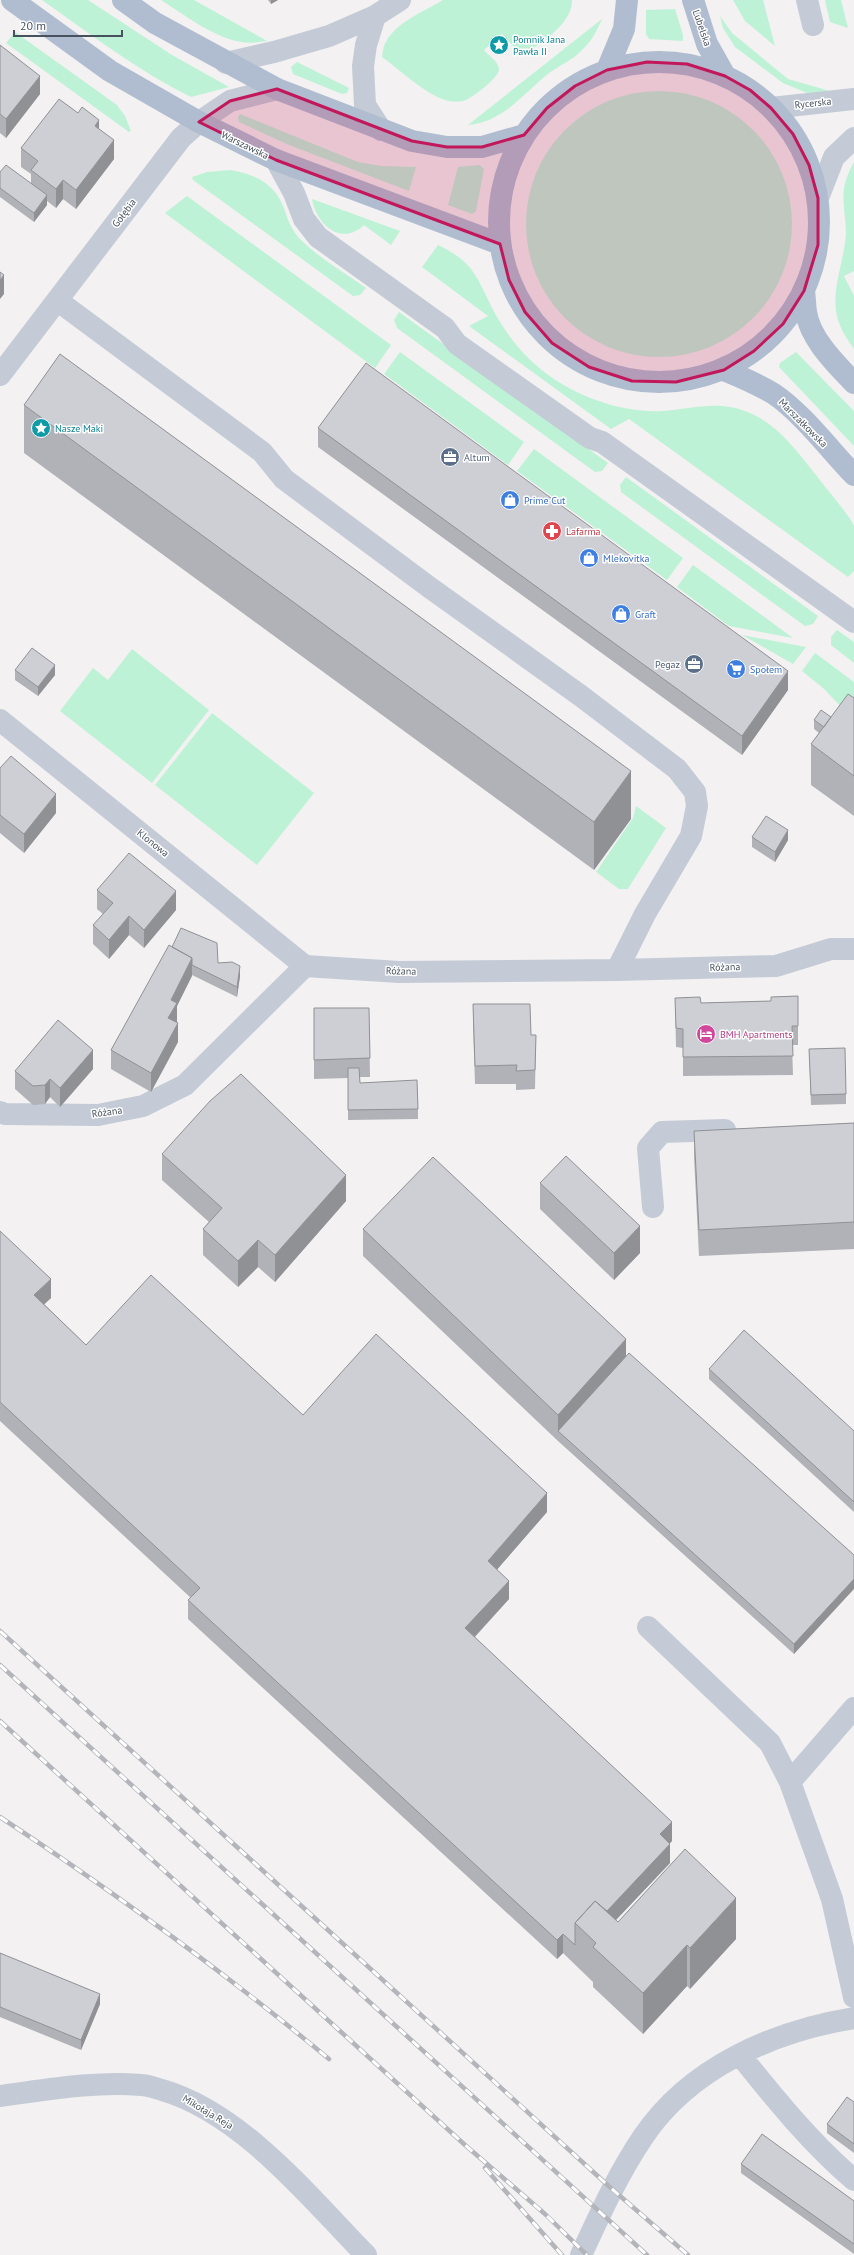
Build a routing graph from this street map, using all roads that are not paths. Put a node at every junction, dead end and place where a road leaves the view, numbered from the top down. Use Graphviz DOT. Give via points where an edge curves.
graph roads {
  1 [pos="12,0"];
  2 [pos="123,0"];
  3 [pos="400,0"];
  4 [pos="627,0"];
  5 [pos="693,0"];
  6 [pos="807,0"];
  7 [pos="375,16"];
  8 [pos="813,25"];
  9 [pos="226,63"];
  10 [pos="607,70"];
  11 [pos="725,76"];
  12 [pos="278,89"];
  13 [pos="854,99"];
  14 [pos="771,108"];
  15 [pos="199,122"];
  16 [pos="380,130"];
  17 [pos="524,135"];
  18 [pos="854,138"];
  19 [pos="276,160"];
  20 [pos="818,198"];
  21 [pos="500,244"];
  22 [pos="804,291"];
  23 [pos="58,301"];
  24 [pos="724,370"];
  25 [pos="0,376"];
  26 [pos="854,383"];
  27 [pos="854,475"];
  28 [pos="854,622"];
  29 [pos="0,720"];
  30 [pos="854,949"];
  31 [pos="305,966"];
  32 [pos="617,970"];
  33 [pos="0,1112"];
  34 [pos="746,1130"];
  35 [pos="653,1207"];
  36 [pos="648,1627"];
  37 [pos="854,1708"];
  38 [pos="790,1782"];
  39 [pos="854,1997"];
  40 [pos="854,2018"];
  41 [pos="740,2055"];
  42 [pos="0,2096"];
  43 [pos="854,2180"];
  44 [pos="366,2255"];
  45 [pos="581,2255"];
  1 -- 15 [label="main road, Warszawska" via="110,71"];
  2 -- 9 [label="main road" via="155,22"];
  3 -- 7 [label="street"];
  4 -- 10 [label="main road" via="624,29"];
  5 -- 11 [label="main road, Lubelska" via="707,44"];
  6 -- 8 [label="street"];
  7 -- 9 [label="street" via="329,36"];
  7 -- 16 [label="street" via="363,66 365,105"];
  9 -- 12 [label="main road"];
  10 -- 11 [label="main road" via="647,62 687,64"];
  10 -- 17 [label="main road" via="569,90 547,108"];
  11 -- 14 [label="main road" via="750,90"];
  12 -- 15 [label="street, Gołębia" via="230,101"];
  12 -- 16 [label="main road"];
  13 -- 14 [label="street, Rycerska"];
  14 -- 20 [label="main road" via="793,134 809,165"];
  15 -- 19 [label="main road, Warszawska"];
  15 -- 23 [label="street, Gołębia" via="181,138"];
  16 -- 17 [label="main road" via="412,141 447,147 482,147"];
  17 -- 21 [label="main road" via="510,166 502,198"];
  18 -- 20 [label="street" via="834,157"];
  19 -- 21 [label="main road, Warszawska"];
  19 -- 28 [label="street" via="294,193 304,219 318,237 445,328 457,344 590,438 602,442"];
  20 -- 22 [label="main road" via="818,246"];
  21 -- 24 [label="main road" via="509,280 525,312 552,343 589,368 632,381 676,382"];
  22 -- 24 [label="main road" via="783,324 754,352"];
  22 -- 26 [label="main road" via="806,313 814,333 834,362"];
  23 -- 25 [label="street, Gołębia"];
  23 -- 32 [label="street" via="262,452 284,479 677,769 695,792 697,806 691,836 645,914"];
  24 -- 27 [label="main road, Marszałkowska" via="775,395 791,408"];
  29 -- 31 [label="street, Klonowa"];
  30 -- 32 [label="street, Różana" via="831,948 776,966"];
  31 -- 32 [label="street, Różana" via="399,972"];
  31 -- 33 [label="street, Różana" via="185,1084 143,1106 98,1115"];
  34 -- 35 [label="street" via="662,1132 648,1148"];
  36 -- 38 [label="street" via="770,1743"];
  37 -- 38 [label="street"];
  38 -- 39 [label="street" via="832,1898"];
  40 -- 41 [label="street" via="815,2025 773,2039"];
  41 -- 43 [label="street" via="761,2083 828,2158"];
  41 -- 45 [label="street" via="702,2076 662,2113 644,2135 612,2189"];
  42 -- 44 [label="street, Mikołaja Reja" via="97,2084 143,2085 180,2095 218,2116 254,2142"];
}
